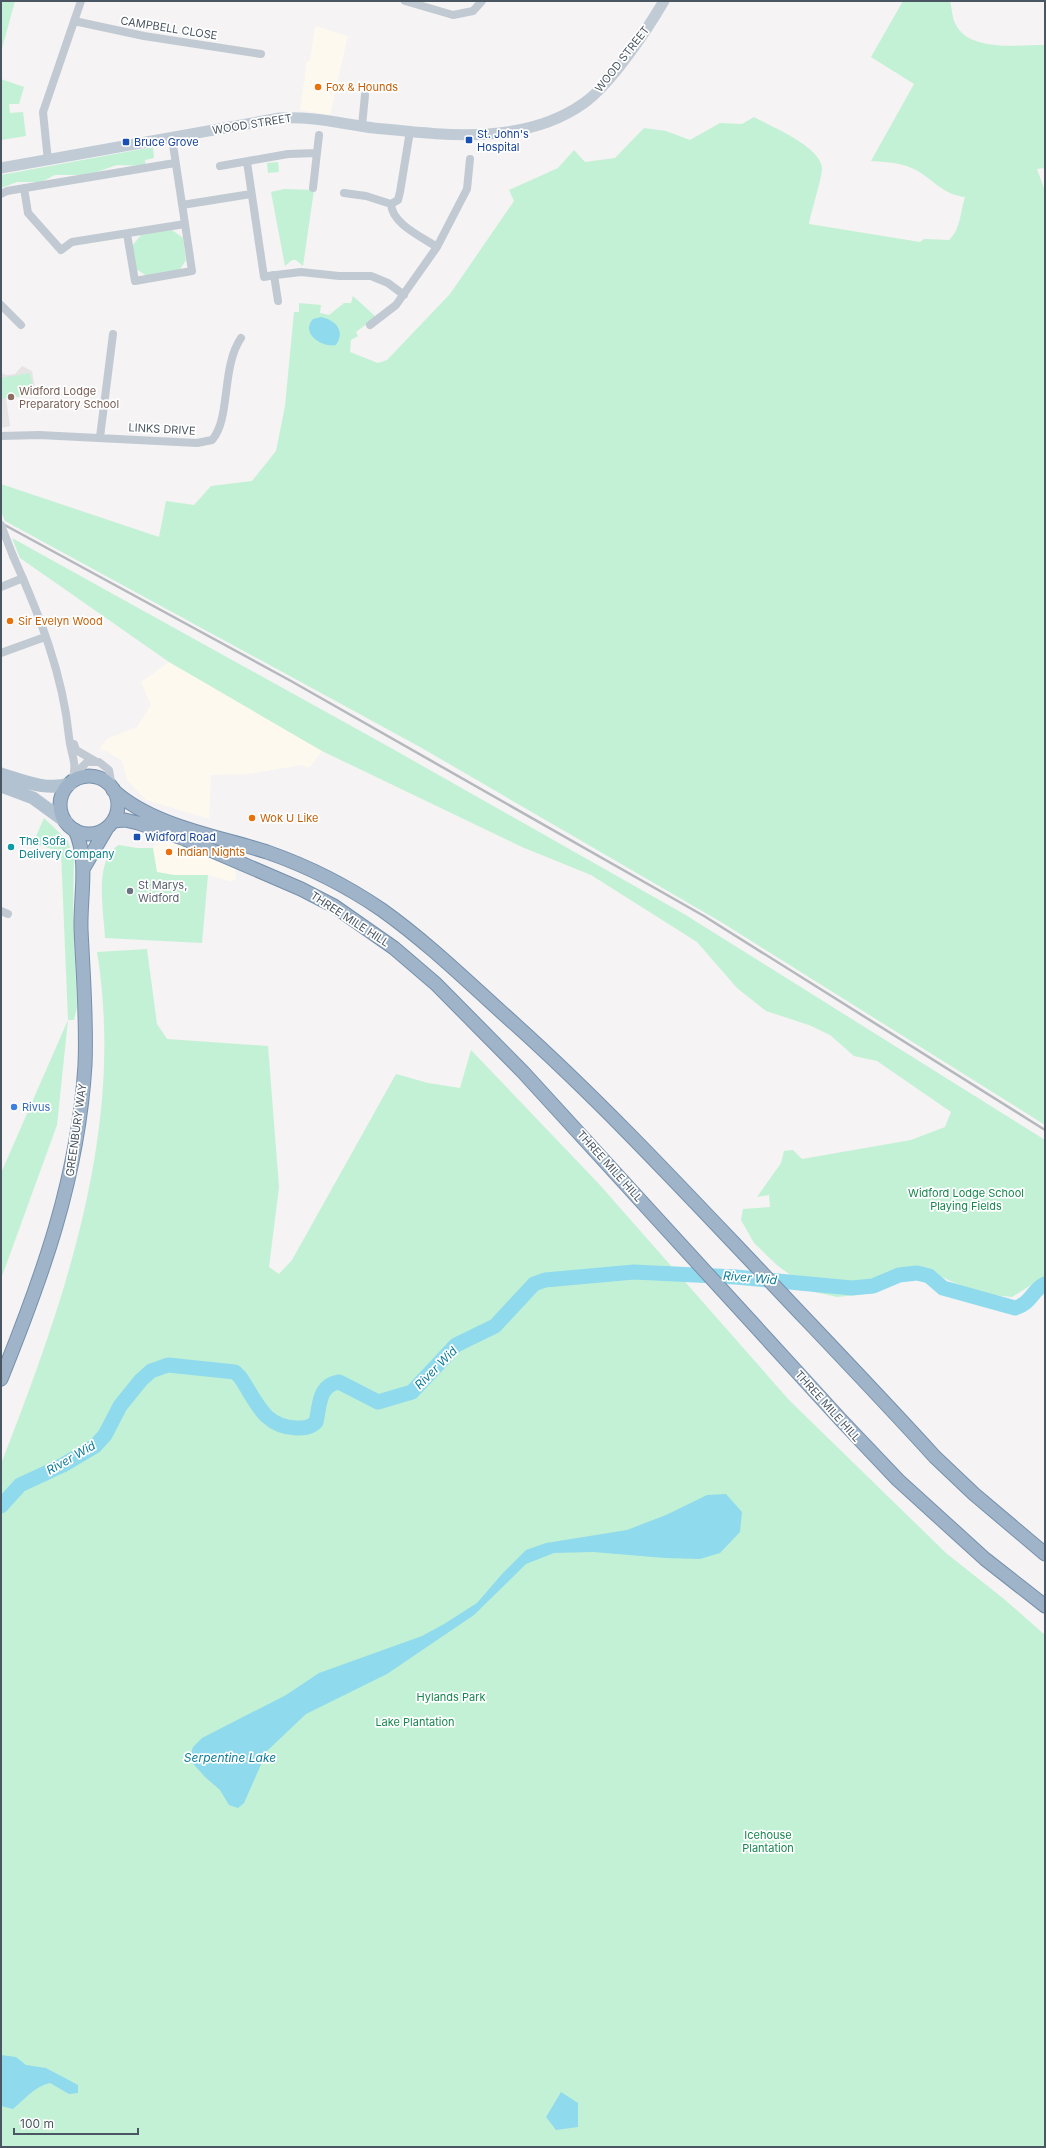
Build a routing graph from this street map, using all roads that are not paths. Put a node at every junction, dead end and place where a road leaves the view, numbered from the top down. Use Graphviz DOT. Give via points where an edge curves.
graph roads {
  1 [pos="81,1"];
  2 [pos="405,1"];
  3 [pos="482,1"];
  4 [pos="664,1"];
  5 [pos="74,21"];
  6 [pos="261,54"];
  7 [pos="365,95"];
  8 [pos="362,126"];
  9 [pos="410,131"];
  10 [pos="319,135"];
  11 [pos="172,138"];
  12 [pos="317,153"];
  13 [pos="470,159"];
  14 [pos="48,161"];
  15 [pos="247,162"];
  16 [pos="175,163"];
  17 [pos="220,166"];
  18 [pos="1,168"];
  19 [pos="24,188"];
  20 [pos="313,188"];
  21 [pos="344,193"];
  22 [pos="1,194"];
  23 [pos="251,194"];
  24 [pos="391,204"];
  25 [pos="182,205"];
  26 [pos="185,224"];
  27 [pos="127,234"];
  28 [pos="437,247"];
  29 [pos="276,275"];
  30 [pos="404,295"];
  31 [pos="278,301"];
  32 [pos="1,304"];
  33 [pos="21,325"];
  34 [pos="370,325"];
  35 [pos="113,334"];
  36 [pos="241,338"];
  37 [pos="1,436"];
  38 [pos="100,437"];
  39 [pos="1,526"];
  40 [pos="23,578"];
  41 [pos="1,587"];
  42 [pos="45,637"];
  43 [pos="1,653"];
  44 [pos="69,728"];
  45 [pos="95,761"];
  46 [pos="1,774"];
  47 [pos="72,780"];
  48 [pos="1,786"];
  49 [pos="112,789"];
  50 [pos="110,824"];
  51 [pos="70,826"];
  52 [pos="83,869"];
  53 [pos="1,1379"];
  54 [pos="1045,1554"];
  55 [pos="1045,1606"];
  1 -- 5 [label="street"];
  2 -- 3 [label="street" via="453,15 473,11"];
  4 -- 9 [label="main road, WOOD STREET" via="638,41 599,90 569,112 550,122 498,133"];
  5 -- 6 [label="street, CAMPBELL CLOSE" via="144,36"];
  5 -- 14 [label="street" via="43,112"];
  7 -- 8 [label="street"];
  8 -- 9 [label="main road, WOOD STREET"];
  8 -- 11 [label="main road, WOOD STREET" via="290,118"];
  9 -- 24 [label="street" via="398,200"];
  10 -- 12 [label="street"];
  11 -- 14 [label="main road, WOOD STREET"];
  11 -- 16 [label="street"];
  12 -- 15 [label="street" via="288,154"];
  12 -- 20 [label="street"];
  13 -- 28 [label="street" via="467,189"];
  14 -- 18 [label="main road, WOOD STREET"];
  15 -- 17 [label="street"];
  15 -- 23 [label="street"];
  16 -- 19 [label="street"];
  16 -- 25 [label="street"];
  19 -- 22 [label="street"];
  19 -- 27 [label="street" via="28,213 61,250 72,242"];
  21 -- 24 [label="street"];
  23 -- 25 [label="street"];
  23 -- 31 [label="street" via="264,276 274,275"];
  24 -- 28 [label="street" via="396,219"];
  25 -- 26 [label="street"];
  26 -- 27 [label="street"];
  26 -- 27 [label="street" via="192,272 135,281"];
  28 -- 30 [label="street"];
  29 -- 30 [label="street" via="301,272 371,276"];
  30 -- 34 [label="street" via="388,312"];
  32 -- 33 [label="street"];
  35 -- 38 [label="street"];
  36 -- 38 [label="street, LINKS DRIVE" via="231,355 220,426 212,440 197,443"];
  37 -- 38 [label="street, LINKS DRIVE" via="25,434"];
  39 -- 40 [label="street, bridge"];
  40 -- 41 [label="street"];
  40 -- 42 [label="street"];
  42 -- 43 [label="street"];
  42 -- 44 [label="street" via="59,676"];
  44 -- 45 [label="street" via="76,750"];
  44 -- 47 [label="street" via="70,744 76,764"];
  45 -- 47 [label="street" via="82,766"];
  45 -- 49 [label="street" via="109,770"];
  46 -- 47 [label="main road" via="55,788"];
  47 -- 49 [label="highway" via="92,777 102,780"];
  47 -- 51 [label="highway" via="60,804"];
  48 -- 51 [label="main road" via="33,798"];
  49 -- 50 [label="highway" via="118,803 116,814"];
  49 -- 54 [label="highway, THREE MILE HILL" via="123,799 159,818 308,868 381,910 443,959 579,1082 633,1136 947,1469"];
  50 -- 51 [label="highway" via="91,834"];
  50 -- 52 [label="highway, GREENBURY WAY"];
  50 -- 55 [label="highway, THREE MILE HILL" via="125,820 138,823 224,854 301,888 372,931 436,984 561,1112 898,1480 985,1559"];
  51 -- 52 [label="highway, GREENBURY WAY" via="80,845"];
  52 -- 53 [label="highway, GREENBURY WAY" via="81,906 86,1037 83,1091 76,1142 70,1177 54,1237"];
}
